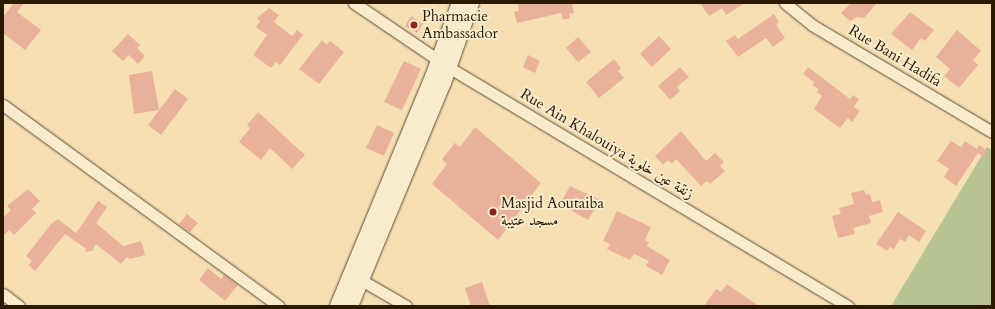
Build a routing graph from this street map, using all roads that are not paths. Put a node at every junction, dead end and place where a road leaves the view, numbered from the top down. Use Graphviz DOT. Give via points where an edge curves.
graph roads {
  1 [pos="354,3"];
  2 [pos="459,3"];
  3 [pos="472,3"];
  4 [pos="785,3"];
  5 [pos="444,64"];
  6 [pos="3,105"];
  7 [pos="992,132"];
  8 [pos="357,277"];
  9 [pos="3,294"];
  10 [pos="19,306"];
  11 [pos="279,306"];
  12 [pos="337,306"];
  13 [pos="352,306"];
  14 [pos="406,306"];
  15 [pos="848,306"];
  1 -- 5 [label="street, Rue Ain Khalouiya زنقة عين خلوية"];
  2 -- 5 [label="street"];
  3 -- 5 [label="street"];
  4 -- 7 [label="street, Rue Bani Hadifa" via="812,25"];
  5 -- 8 [label="street"];
  5 -- 15 [label="street, Rue Ain Khalouiya زنقة عين خلوية"];
  6 -- 11 [label="street"];
  8 -- 12 [label="street"];
  8 -- 13 [label="street"];
  8 -- 14 [label="street"];
  9 -- 10 [label="street"];
}
